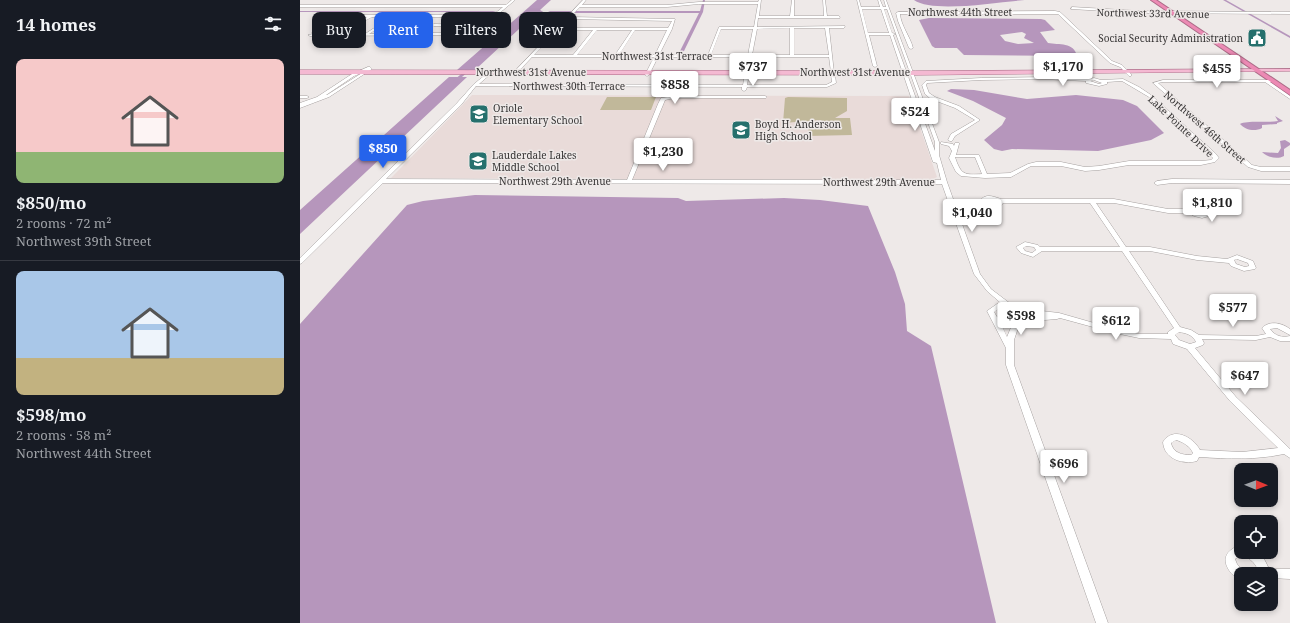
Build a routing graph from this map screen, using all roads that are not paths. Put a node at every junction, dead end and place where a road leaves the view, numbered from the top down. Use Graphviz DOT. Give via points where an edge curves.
graph roads {
  1 [pos="315,0"];
  2 [pos="347,0"];
  3 [pos="380,0"];
  4 [pos="410,0"];
  5 [pos="514,0"];
  6 [pos="585,0"];
  7 [pos="685,0"];
  8 [pos="793,0"];
  9 [pos="824,0"];
  10 [pos="858,0"];
  11 [pos="879,0"];
  12 [pos="885,0"];
  13 [pos="1153,0"];
  14 [pos="1161,0"];
  15 [pos="726,1"];
  16 [pos="760,1"];
  17 [pos="683,4"];
  18 [pos="336,5"];
  19 [pos="302,6"];
  20 [pos="370,6"];
  21 [pos="401,6"];
  22 [pos="507,6"];
  23 [pos="579,6"];
  24 [pos="860,8"];
  25 [pos="881,8"];
  26 [pos="888,8"];
  27 [pos="499,12"];
  28 [pos="574,12"];
  29 [pos="1172,13"];
  30 [pos="1180,13"];
  31 [pos="1290,13"];
  32 [pos="366,16"];
  33 [pos="371,16"];
  34 [pos="757,17"];
  35 [pos="792,17"];
  36 [pos="826,17"];
  37 [pos="840,17"];
  38 [pos="577,18"];
  39 [pos="366,19"];
  40 [pos="441,21"];
  41 [pos="441,26"];
  42 [pos="755,27"];
  43 [pos="792,27"];
  44 [pos="827,27"];
  45 [pos="844,27"];
  46 [pos="374,29"];
  47 [pos="577,29"];
  48 [pos="596,29"];
  49 [pos="634,29"];
  50 [pos="670,29"];
  51 [pos="366,34"];
  52 [pos="374,34"];
  53 [pos="866,34"];
  54 [pos="890,34"];
  55 [pos="897,34"];
  56 [pos="907,34"];
  57 [pos="540,48"];
  58 [pos="911,48"];
  59 [pos="896,51"];
  60 [pos="904,51"];
  61 [pos="532,56"];
  62 [pos="574,56"];
  63 [pos="616,56"];
  64 [pos="656,56"];
  65 [pos="709,56"];
  66 [pos="750,56"];
  67 [pos="792,56"];
  68 [pos="830,56"];
  69 [pos="875,66"];
  70 [pos="1290,70"];
  71 [pos="516,72"];
  72 [pos="1262,72"];
  73 [pos="300,73"];
  74 [pos="359,73"];
  75 [pos="452,73"];
  76 [pos="487,73"];
  77 [pos="1129,73"];
  78 [pos="648,74"];
  79 [pos="747,74"];
  80 [pos="833,74"];
  81 [pos="905,74"];
  82 [pos="912,74"];
  83 [pos="1272,74"];
  84 [pos="1290,74"];
  85 [pos="353,75"];
  86 [pos="1089,78"];
  87 [pos="1100,80"];
  88 [pos="1266,81"];
  89 [pos="1273,81"];
  90 [pos="475,86"];
  91 [pos="745,86"];
  92 [pos="1290,86"];
  93 [pos="1290,93"];
  94 [pos="742,96"];
  95 [pos="300,97"];
  96 [pos="307,97"];
  97 [pos="765,97"];
  98 [pos="1290,98"];
  99 [pos="300,106"];
  100 [pos="927,142"];
  101 [pos="937,142"];
  102 [pos="953,142"];
  103 [pos="952,156"];
  104 [pos="1290,169"];
  105 [pos="985,176"];
  106 [pos="383,181"];
  107 [pos="629,181"];
  108 [pos="944,182"];
  109 [pos="1290,182"];
  110 [pos="1157,183"];
  111 [pos="1092,201"];
  112 [pos="1000,202"];
  113 [pos="1190,211"];
  114 [pos="1125,249"];
  115 [pos="1039,250"];
  116 [pos="1230,261"];
  117 [pos="300,262"];
  118 [pos="988,290"];
  119 [pos="992,309"];
  120 [pos="1014,309"];
  121 [pos="1040,314"];
  122 [pos="996,320"];
  123 [pos="1018,320"];
  124 [pos="1178,329"];
  125 [pos="1290,333"];
  126 [pos="1270,335"];
  127 [pos="1172,337"];
  128 [pos="1198,337"];
  129 [pos="1290,338"];
  130 [pos="1190,347"];
  131 [pos="1009,348"];
  132 [pos="1288,452"];
  133 [pos="1198,453"];
  134 [pos="1234,554"];
  135 [pos="1234,568"];
  136 [pos="1278,574"];
  137 [pos="1290,574"];
  138 [pos="1102,623"];
  1 -- 19 [label="street"];
  2 -- 18 [label="street"];
  3 -- 20 [label="street"];
  4 -- 21 [label="street"];
  5 -- 22 [label="street"];
  6 -- 23 [label="street"];
  7 -- 17 [label="street"];
  8 -- 35 [label="street"];
  9 -- 36 [label="street"];
  10 -- 24 [label="street"];
  11 -- 25 [label="street, Northwest 44th Street"];
  12 -- 26 [label="street, Northwest 44th Street"];
  13 -- 29 [label="highway"];
  14 -- 30 [label="highway"];
  15 -- 16 [label="street"];
  15 -- 17 [label="street"];
  16 -- 34 [label="street"];
  17 -- 23 [label="street"];
  18 -- 19 [label="street"];
  18 -- 20 [label="street"];
  20 -- 21 [label="street"];
  21 -- 22 [label="street"];
  22 -- 27 [label="street"];
  23 -- 28 [label="street"];
  24 -- 25 [label="street"];
  24 -- 53 [label="street"];
  25 -- 26 [label="street"];
  25 -- 54 [label="street, Northwest 44th Street"];
  26 -- 55 [label="street, Northwest 44th Street"];
  29 -- 29 [label="street, Northwest 33rd Avenue" via="1083,9 1072,8"];
  29 -- 30 [label="street, Northwest 33rd Avenue"];
  29 -- 72 [label="highway"];
  30 -- 31 [label="street, Northwest 33rd Avenue"];
  30 -- 72 [label="highway"];
  32 -- 33 [label="street"];
  33 -- 39 [label="street"];
  34 -- 35 [label="street"];
  34 -- 42 [label="street"];
  35 -- 36 [label="street"];
  36 -- 37 [label="street"];
  38 -- 50 [label="street" via="673,19"];
  40 -- 41 [label="street" via="434,26"];
  42 -- 43 [label="street"];
  42 -- 65 [label="street" via="720,28"];
  42 -- 66 [label="street"];
  43 -- 44 [label="street"];
  43 -- 67 [label="street"];
  44 -- 45 [label="street"];
  44 -- 68 [label="street"];
  46 -- 51 [label="street"];
  47 -- 48 [label="street"];
  48 -- 49 [label="street"];
  48 -- 62 [label="street"];
  49 -- 50 [label="street"];
  49 -- 63 [label="street"];
  50 -- 64 [label="street"];
  51 -- 52 [label="street"];
  53 -- 54 [label="street"];
  53 -- 69 [label="street"];
  54 -- 55 [label="street"];
  54 -- 59 [label="street, Northwest 44th Street"];
  55 -- 56 [label="street"];
  55 -- 60 [label="street, Northwest 44th Street"];
  56 -- 58 [label="street, Northwest 44th Street"];
  56 -- 77 [label="street, Northwest 44th Street" via="898,12 1059,13 1111,62"];
  57 -- 61 [label="street"];
  59 -- 60 [label="street"];
  59 -- 81 [label="street, Northwest 44th Street"];
  60 -- 82 [label="street, Northwest 44th Street"];
  61 -- 62 [label="street, Northwest 31st Terrace"];
  61 -- 71 [label="street"];
  62 -- 63 [label="street, Northwest 31st Terrace"];
  63 -- 64 [label="street, Northwest 31st Terrace"];
  64 -- 65 [label="street, Northwest 31st Terrace"];
  64 -- 78 [label="street"];
  65 -- 66 [label="street, Northwest 31st Terrace"];
  66 -- 67 [label="street, Northwest 31st Terrace"];
  66 -- 79 [label="street"];
  67 -- 68 [label="street, Northwest 31st Terrace"];
  68 -- 80 [label="street"];
  70 -- 72 [label="main road, Northwest 31st Avenue"];
  71 -- 76 [label="main road, Northwest 31st Avenue"];
  71 -- 78 [label="main road, Northwest 31st Avenue"];
  72 -- 77 [label="main road, Northwest 31st Avenue"];
  72 -- 83 [label="highway"];
  72 -- 89 [label="highway"];
  73 -- 74 [label="main road, Northwest 31st Avenue"];
  73 -- 85 [label="main road, Northwest 31st Avenue"];
  74 -- 75 [label="main road, Northwest 31st Avenue"];
  74 -- 75 [label="main road, Northwest 31st Avenue"];
  74 -- 85 [label="main road, Northwest 31st Avenue"];
  74 -- 99 [label="street" via="328,96"];
  75 -- 76 [label="main road, Northwest 31st Avenue"];
  76 -- 78 [label="main road, Northwest 31st Avenue"];
  76 -- 90 [label="street"];
  77 -- 82 [label="main road, Northwest 31st Avenue"];
  77 -- 86 [label="main road, Northwest 31st Avenue"];
  78 -- 79 [label="main road, Northwest 31st Avenue"];
  79 -- 80 [label="main road, Northwest 31st Avenue"];
  79 -- 91 [label="street"];
  80 -- 81 [label="main road, Northwest 31st Avenue"];
  80 -- 91 [label="street, Northwest 30th Terrace" via="832,85"];
  81 -- 82 [label="main road, Northwest 31st Avenue"];
  81 -- 100 [label="street, Northwest 44th Street"];
  82 -- 86 [label="main road, Northwest 31st Avenue"];
  82 -- 101 [label="street, Northwest 44th Street"];
  83 -- 84 [label="main road"];
  83 -- 92 [label="highway"];
  85 -- 99 [label="street" via="326,94"];
  86 -- 87 [label="street"];
  86 -- 87 [label="street" via="1096,85 1105,84"];
  86 -- 102 [label="street" via="1047,78 1025,82 1000,79 926,82 924,86 927,94 957,107 978,120"];
  87 -- 105 [label="street, Lake Pointe Drive" via="1122,80 1131,83 1216,158 1201,163 1129,163 1099,168 1036,164 1011,175"];
  88 -- 89 [label="street"];
  88 -- 98 [label="street"];
  88 -- 104 [label="street, Northwest 46th Street" via="1164,81 1155,84 1250,166"];
  89 -- 93 [label="highway"];
  90 -- 91 [label="street, Northwest 30th Terrace"];
  90 -- 106 [label="street"];
  91 -- 94 [label="street"];
  94 -- 97 [label="street"];
  94 -- 107 [label="street" via="664,99"];
  95 -- 96 [label="street"];
  100 -- 101 [label="street"];
  100 -- 108 [label="street, Northwest 44th Street"];
  101 -- 102 [label="street"];
  101 -- 102 [label="street"];
  101 -- 108 [label="street, Northwest 44th Street" via="937,155"];
  102 -- 103 [label="street"];
  103 -- 105 [label="street, Lake Pointe Drive" via="959,172 964,175"];
  103 -- 105 [label="street" via="977,156"];
  106 -- 107 [label="street, Northwest 29th Avenue"];
  106 -- 117 [label="street"];
  107 -- 108 [label="street, Northwest 29th Avenue"];
  108 -- 118 [label="street, Northwest 44th Street" via="977,274"];
  109 -- 110 [label="street"];
  111 -- 112 [label="street"];
  111 -- 113 [label="street" via="1114,201 1168,211"];
  111 -- 114 [label="street"];
  114 -- 115 [label="street"];
  114 -- 116 [label="street" via="1150,249"];
  114 -- 124 [label="street"];
  118 -- 119 [label="street, Northwest 44th Street"];
  118 -- 120 [label="street, Northwest 44th Street"];
  119 -- 120 [label="street" via="999,306"];
  119 -- 122 [label="street, Northwest 44th Street" via="990,313"];
  120 -- 121 [label="street"];
  120 -- 123 [label="street" via="1018,314"];
  121 -- 123 [label="street"];
  121 -- 127 [label="street" via="1063,316 1139,336"];
  122 -- 123 [label="street" via="1008,324"];
  122 -- 131 [label="street"];
  123 -- 131 [label="street"];
  124 -- 127 [label="street" via="1172,331"];
  124 -- 128 [label="street" via="1187,330"];
  125 -- 126 [label="street" via="1273,325 1266,328"];
  126 -- 128 [label="street" via="1256,338"];
  126 -- 129 [label="street" via="1282,339"];
  127 -- 130 [label="street" via="1180,344"];
  128 -- 130 [label="street" via="1200,343"];
  130 -- 132 [label="street" via="1233,399"];
  131 -- 138 [label="street" via="1010,365"];
  132 -- 133 [label="street" via="1228,456"];
  134 -- 135 [label="street" via="1230,557"];
  136 -- 137 [label="street"];
}
